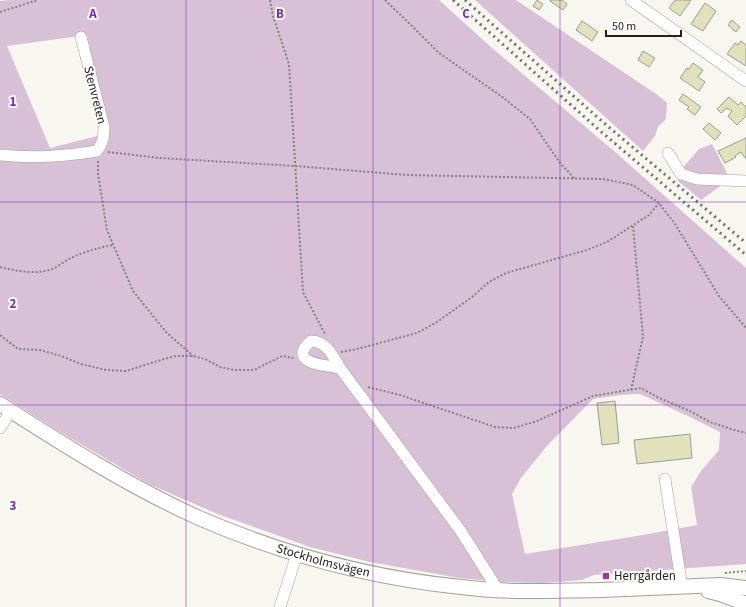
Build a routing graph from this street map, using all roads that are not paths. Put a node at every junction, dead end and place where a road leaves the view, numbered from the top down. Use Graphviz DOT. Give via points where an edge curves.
graph roads {
  1 [pos="631,0"];
  2 [pos="81,37"];
  3 [pos="746,81"];
  4 [pos="668,153"];
  5 [pos="0,154"];
  6 [pos="746,181"];
  7 [pos="340,368"];
  8 [pos="5,408"];
  9 [pos="0,428"];
  10 [pos="665,479"];
  11 [pos="297,554"];
  12 [pos="682,587"];
  13 [pos="746,588"];
  14 [pos="498,590"];
  15 [pos="745,601"];
  16 [pos="280,607"];
  1 -- 3 [label="street"];
  2 -- 5 [label="street, Stenvreten" via="104,128 102,144 97,151 58,156 22,157"];
  4 -- 6 [label="street" via="681,174 697,179"];
  7 -- 7 [label="street" via="322,343 311,341 304,349 306,360 312,364"];
  7 -- 14 [label="street" via="460,530"];
  8 -- 9 [label="street"];
  8 -- 11 [label="main road, Stockholmsvägen" via="172,505 232,532"];
  10 -- 12 [label="street"];
  11 -- 14 [label="main road, Stockholmsvägen" via="387,576 461,588"];
  11 -- 16 [label="street"];
  12 -- 13 [label="main road, Stockholmsvägen" via="720,585"];
  12 -- 14 [label="main road, Stockholmsvägen" via="543,592"];
  12 -- 15 [label="main road, Stockholmsvägen"];
}
